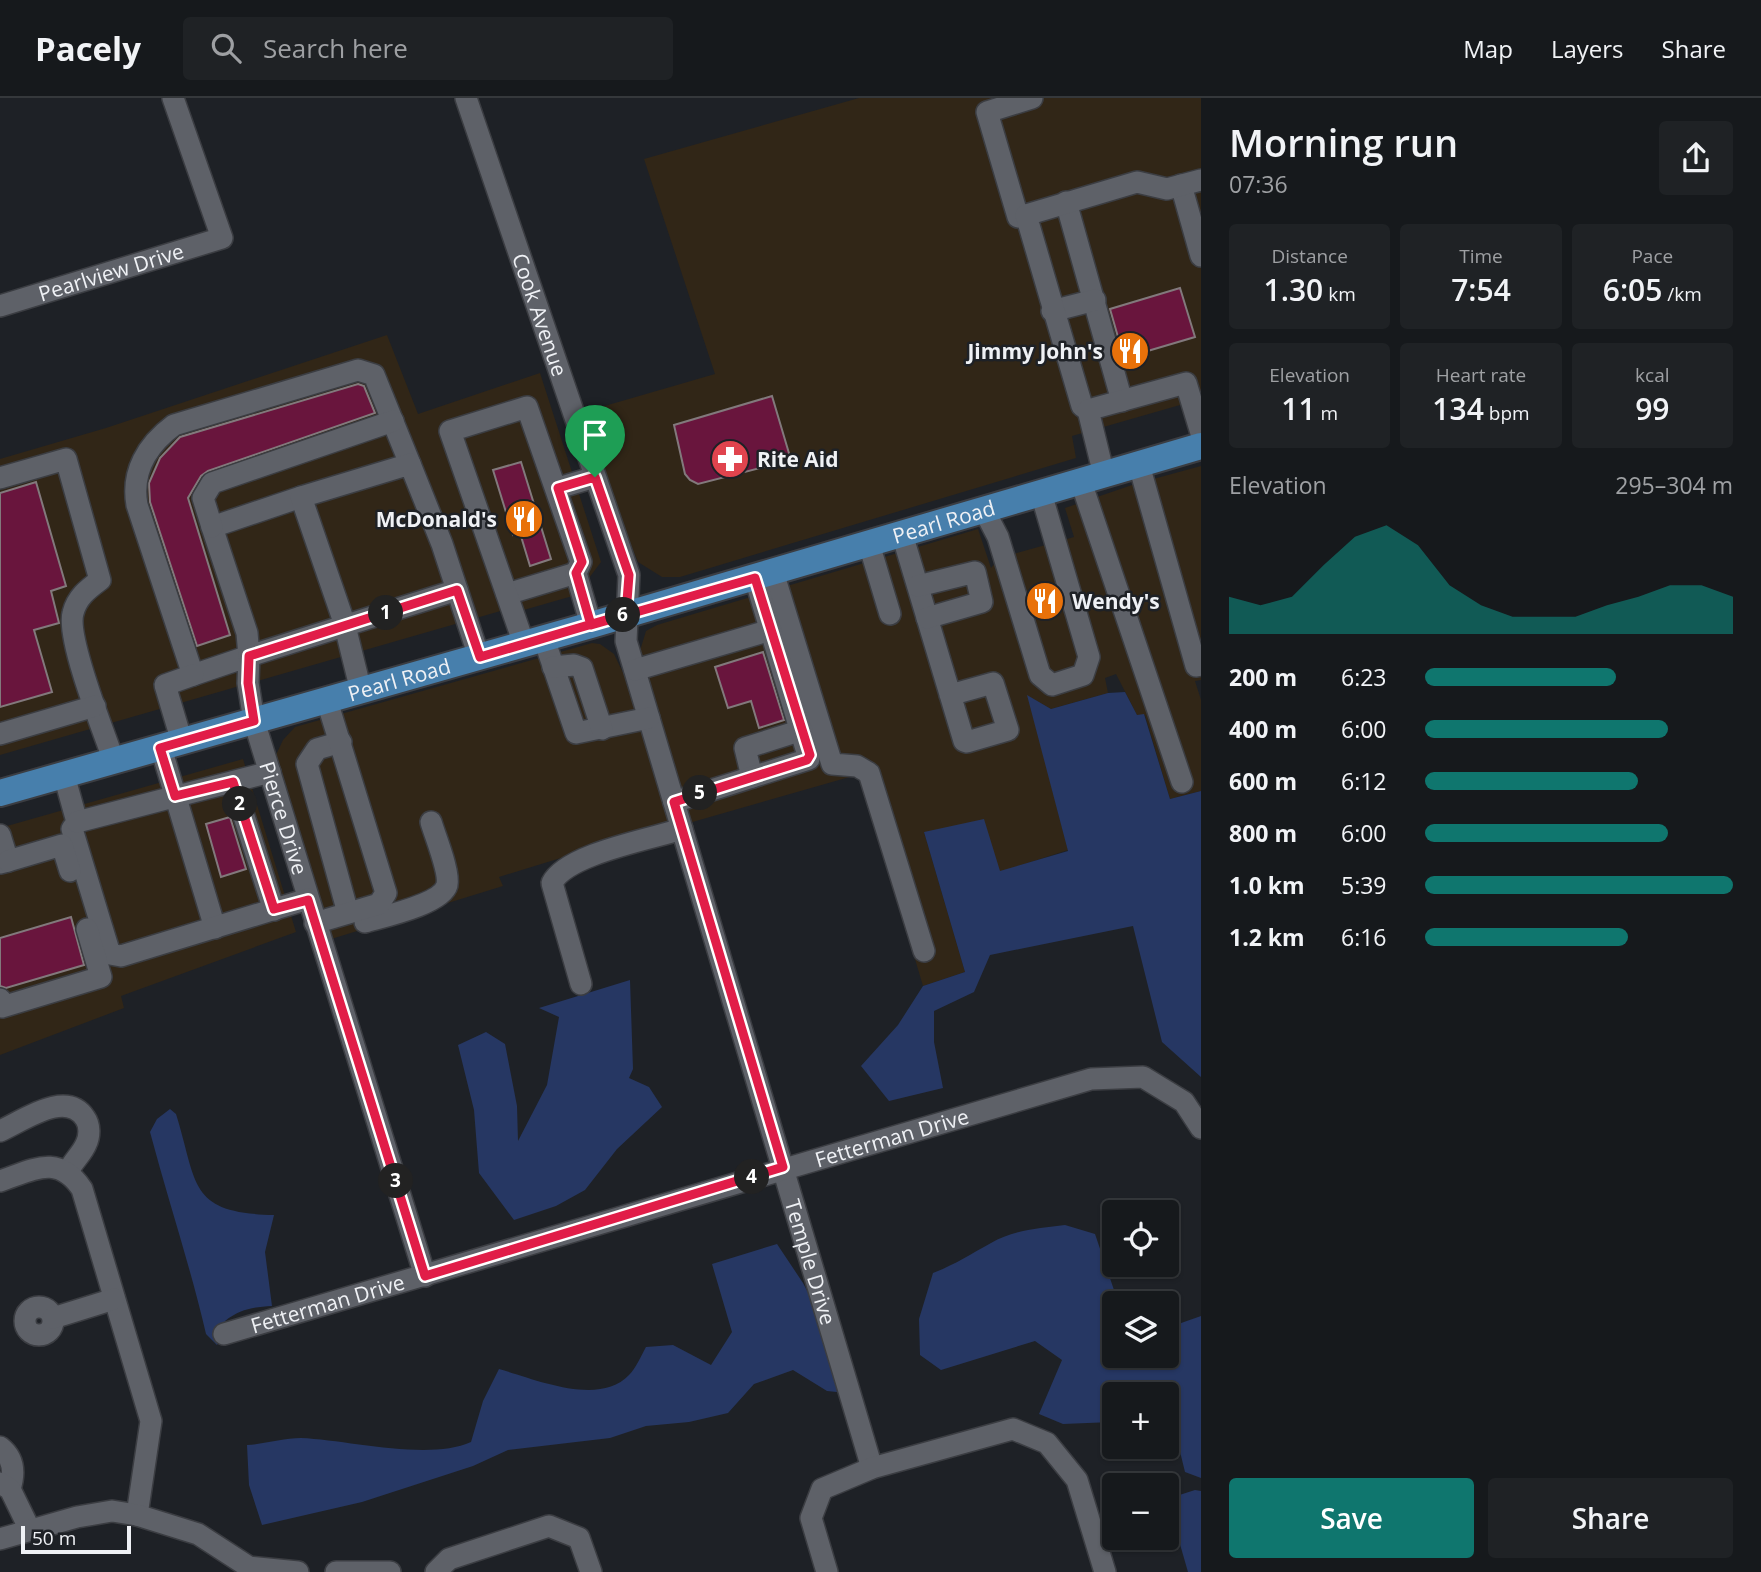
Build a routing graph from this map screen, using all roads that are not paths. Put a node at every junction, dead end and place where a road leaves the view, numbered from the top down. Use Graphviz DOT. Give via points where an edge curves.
graph roads {
  1 [pos="173,98"];
  2 [pos="466,98"];
  3 [pos="1032,98"];
  4 [pos="1191,182"];
  5 [pos="1066,202"];
  6 [pos="1026,215"];
  7 [pos="1201,256"];
  8 [pos="1092,291"];
  9 [pos="0,306"];
  10 [pos="1052,311"];
  11 [pos="1193,381"];
  12 [pos="1122,401"];
  13 [pos="1088,410"];
  14 [pos="393,421"];
  15 [pos="1201,433"];
  16 [pos="1201,446"];
  17 [pos="410,464"];
  18 [pos="1139,465"];
  19 [pos="595,477"];
  20 [pos="0,478"];
  21 [pos="1093,478"];
  22 [pos="558,488"];
  23 [pos="1041,494"];
  24 [pos="301,497"];
  25 [pos="984,510"];
  26 [pos="212,527"];
  27 [pos="902,534"];
  28 [pos="869,544"];
  29 [pos="576,573"];
  30 [pos="764,575"];
  31 [pos="918,586"];
  32 [pos="457,590"];
  33 [pos="507,594"];
  34 [pos="626,614"];
  35 [pos="890,614"];
  36 [pos="927,618"];
  37 [pos="591,625"];
  38 [pos="345,626"];
  39 [pos="771,630"];
  40 [pos="534,642"];
  41 [pos="249,656"];
  42 [pos="480,657"];
  43 [pos="1201,664"];
  44 [pos="635,670"];
  45 [pos="193,675"];
  46 [pos="361,691"];
  47 [pos="950,695"];
  48 [pos="327,701"];
  49 [pos="95,706"];
  50 [pos="649,718"];
  51 [pos="254,721"];
  52 [pos="802,730"];
  53 [pos="0,734"];
  54 [pos="341,742"];
  55 [pos="171,745"];
  56 [pos="114,761"];
  57 [pos="270,772"];
  58 [pos="64,775"];
  59 [pos="752,777"];
  60 [pos="233,782"];
  61 [pos="1182,782"];
  62 [pos="0,793"];
  63 [pos="175,796"];
  64 [pos="674,802"];
  65 [pos="77,822"];
  66 [pos="430,822"];
  67 [pos="682,829"];
  68 [pos="0,835"];
  69 [pos="4,862"];
  70 [pos="308,900"];
  71 [pos="274,909"];
  72 [pos="348,913"];
  73 [pos="215,928"];
  74 [pos="317,930"];
  75 [pos="924,951"];
  76 [pos="581,984"];
  77 [pos="0,999"];
  78 [pos="1201,1128"];
  79 [pos="0,1131"];
  80 [pos="783,1167"];
  81 [pos="68,1172"];
  82 [pos="0,1181"];
  83 [pos="425,1276"];
  84 [pos="114,1299"];
  85 [pos="53,1318"];
  86 [pos="224,1334"];
  87 [pos="0,1447"];
  88 [pos="872,1468"];
  89 [pos="5,1486"];
  90 [pos="137,1515"];
  91 [pos="30,1530"];
  92 [pos="0,1539"];
  93 [pos="248,1569"];
  94 [pos="298,1572"];
  95 [pos="336,1572"];
  96 [pos="390,1572"];
  97 [pos="436,1572"];
  98 [pos="590,1572"];
  99 [pos="827,1572"];
  100 [pos="1105,1572"];
  1 -- 9 [label="street, Pearlview Drive" via="222,238"];
  2 -- 19 [label="street, Cook Avenue"];
  3 -- 6 [label="street" via="987,112 1018,217"];
  4 -- 5 [label="street" via="1167,189 1137,182"];
  4 -- 7 [label="street"];
  5 -- 6 [label="street"];
  5 -- 8 [label="street"];
  6 -- 10 [label="street"];
  8 -- 10 [label="street"];
  8 -- 12 [label="street"];
  10 -- 13 [label="street" via="1082,407"];
  11 -- 12 [label="street"];
  11 -- 15 [label="street"];
  12 -- 13 [label="street"];
  13 -- 21 [label="street"];
  14 -- 17 [label="street"];
  14 -- 26 [label="street, Pierce Drive" via="212,482 203,498"];
  14 -- 45 [label="street" via="374,375 358,370 174,425 157,438 133,485"];
  16 -- 18 [label="main road, Pearl Road"];
  17 -- 24 [label="street"];
  17 -- 32 [label="street"];
  18 -- 21 [label="main road, Pearl Road"];
  18 -- 43 [label="street" via="1196,666"];
  19 -- 22 [label="street"];
  19 -- 34 [label="street, Cook Avenue" via="629,575"];
  20 -- 49 [label="street" via="66,459 100,580 82,594 72,615"];
  21 -- 23 [label="main road, Pearl Road"];
  21 -- 61 [label="street"];
  22 -- 29 [label="street" via="582,562"];
  22 -- 33 [label="street" via="527,407 450,431"];
  23 -- 25 [label="main road, Pearl Road"];
  23 -- 25 [label="street" via="1089,657 1083,676 1052,685 1040,675 998,537"];
  24 -- 26 [label="street"];
  24 -- 38 [label="street"];
  25 -- 27 [label="main road, Pearl Road"];
  26 -- 41 [label="street, Pierce Drive" via="247,634"];
  27 -- 28 [label="main road, Pearl Road"];
  27 -- 31 [label="street"];
  28 -- 30 [label="main road, Pearl Road"];
  28 -- 35 [label="street"];
  29 -- 33 [label="street"];
  29 -- 37 [label="street"];
  30 -- 34 [label="main road, Pearl Road"];
  30 -- 39 [label="street"];
  30 -- 75 [label="street" via="832,764 857,766 869,773"];
  31 -- 36 [label="street"];
  31 -- 36 [label="street" via="975,572 982,602"];
  32 -- 38 [label="street"];
  32 -- 42 [label="street"];
  33 -- 40 [label="street"];
  34 -- 37 [label="main road, Pearl Road"];
  34 -- 44 [label="street, Temple Drive" via="626,641"];
  36 -- 47 [label="street"];
  37 -- 40 [label="main road, Pearl Road"];
  38 -- 41 [label="street"];
  38 -- 46 [label="street"];
  39 -- 44 [label="street"];
  39 -- 52 [label="street"];
  40 -- 42 [label="main road, Pearl Road"];
  40 -- 50 [label="street" via="553,667 576,733"];
  41 -- 45 [label="street"];
  41 -- 51 [label="street, Pierce Drive"];
  42 -- 46 [label="main road, Pearl Road"];
  44 -- 50 [label="street, Temple Drive"];
  45 -- 55 [label="street" via="165,685"];
  46 -- 48 [label="main road, Pearl Road"];
  48 -- 51 [label="main road, Pearl Road"];
  48 -- 54 [label="street"];
  49 -- 53 [label="street"];
  49 -- 56 [label="street"];
  50 -- 64 [label="street, Temple Drive"];
  51 -- 55 [label="main road, Pearl Road"];
  51 -- 57 [label="street, Pierce Drive"];
  52 -- 59 [label="street" via="809,759"];
  52 -- 59 [label="street" via="745,748"];
  54 -- 72 [label="street" via="317,749 308,770"];
  54 -- 72 [label="street" via="386,893 379,904"];
  55 -- 56 [label="main road, Pearl Road"];
  55 -- 63 [label="street"];
  56 -- 58 [label="main road, Pearl Road"];
  57 -- 60 [label="street"];
  57 -- 70 [label="street, Pierce Drive"];
  58 -- 62 [label="main road, Pearl Road"];
  58 -- 65 [label="street"];
  59 -- 64 [label="street"];
  60 -- 63 [label="street"];
  60 -- 71 [label="street"];
  63 -- 65 [label="street"];
  63 -- 73 [label="street"];
  64 -- 67 [label="street, Temple Drive"];
  65 -- 73 [label="street" via="72,829 110,954 121,956"];
  66 -- 74 [label="street" via="446,874 444,891 428,902"];
  67 -- 76 [label="street" via="572,863 555,877 552,883"];
  67 -- 80 [label="street, Temple Drive"];
  68 -- 69 [label="street"];
  69 -- 77 [label="street" via="62,845 101,977 2,1007"];
  70 -- 71 [label="street"];
  70 -- 74 [label="street, Pierce Drive"];
  71 -- 73 [label="street"];
  72 -- 74 [label="street"];
  74 -- 83 [label="street, Pierce Drive"];
  78 -- 80 [label="street, Fetterman Drive" via="1184,1102 1143,1077 1091,1079"];
  79 -- 81 [label="street" via="58,1105 76,1108 85,1118 89,1134"];
  80 -- 83 [label="street, Fetterman Drive"];
  80 -- 88 [label="street, Temple Drive"];
  81 -- 82 [label="street" via="41,1167"];
  81 -- 84 [label="street" via="82,1189"];
  83 -- 86 [label="street, Fetterman Drive"];
  84 -- 85 [label="street"];
  84 -- 90 [label="street" via="151,1421"];
  87 -- 89 [label="street" via="9,1454 14,1476"];
  88 -- 99 [label="street" via="822,1489 811,1518"];
  88 -- 100 [label="street" via="1013,1429 1047,1444 1077,1480"];
  89 -- 91 [label="street"];
  90 -- 91 [label="street" via="113,1511"];
  90 -- 93 [label="street" via="198,1534"];
  91 -- 92 [label="street"];
  93 -- 94 [label="street"];
  95 -- 96 [label="street"];
  97 -- 98 [label="street" via="449,1559 549,1526 579,1538"];
}
